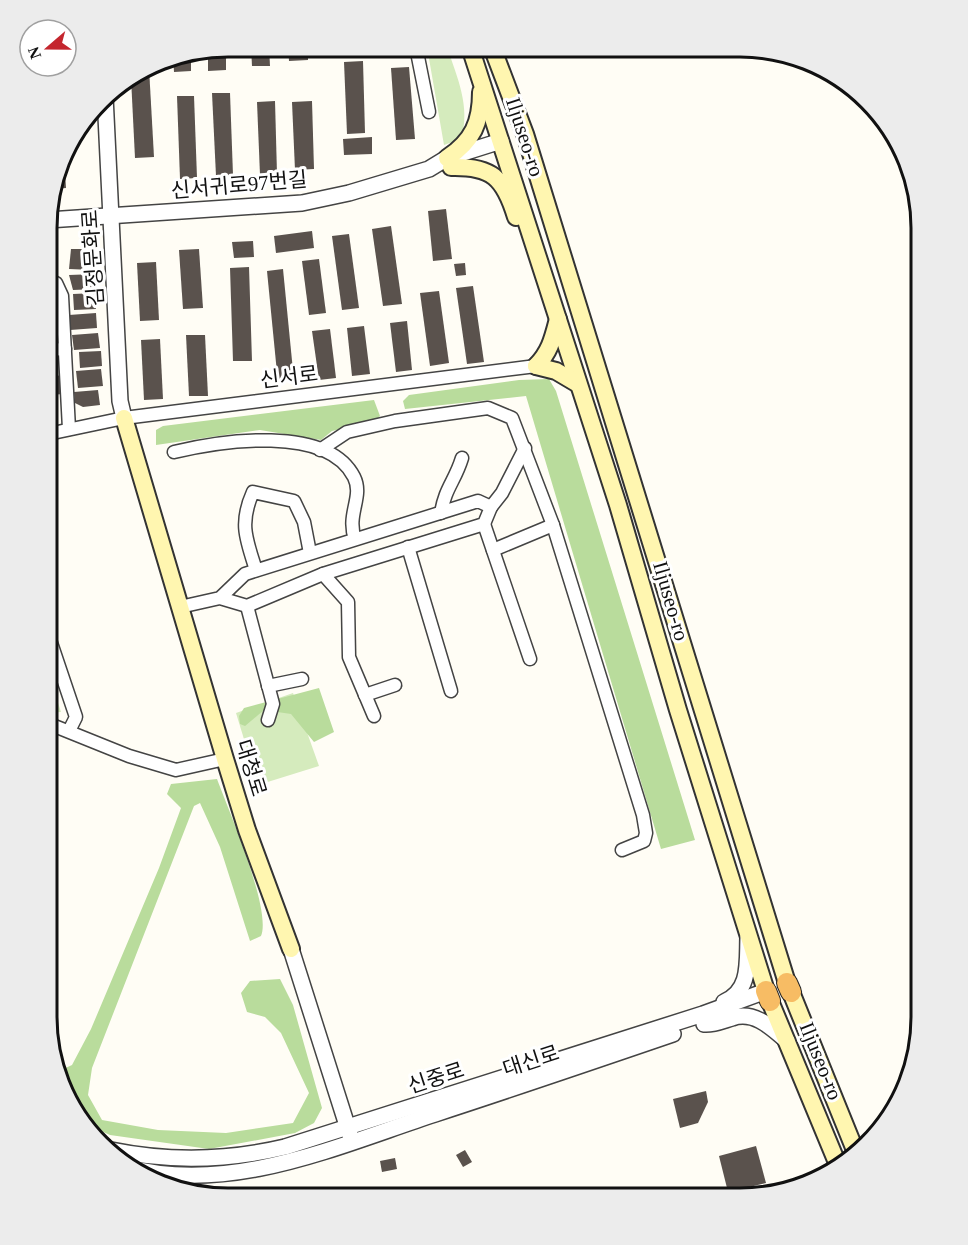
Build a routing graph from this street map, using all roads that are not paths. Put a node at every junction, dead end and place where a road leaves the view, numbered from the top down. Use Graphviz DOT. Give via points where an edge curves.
graph roads {
  1 [pos="418,57"];
  2 [pos="474,57"];
  3 [pos="474,57"];
  4 [pos="496,57"];
  5 [pos="106,108"];
  6 [pos="429,111"];
  7 [pos="526,139"];
  8 [pos="503,146"];
  9 [pos="449,162"];
  10 [pos="111,216"];
  11 [pos="57,219"];
  12 [pos="535,247"];
  13 [pos="57,286"];
  14 [pos="558,318"];
  15 [pos="57,349"];
  16 [pos="65,349"];
  17 [pos="536,366"];
  18 [pos="578,384"];
  19 [pos="124,418"];
  20 [pos="69,429"];
  21 [pos="57,432"];
  22 [pos="525,448"];
  23 [pos="320,450"];
  24 [pos="174,452"];
  25 [pos="462,458"];
  26 [pos="491,507"];
  27 [pos="441,513"];
  28 [pos="484,524"];
  29 [pos="553,525"];
  30 [pos="356,539"];
  31 [pos="408,547"];
  32 [pos="493,550"];
  33 [pos="310,553"];
  34 [pos="256,570"];
  35 [pos="323,574"];
  36 [pos="220,598"];
  37 [pos="247,606"];
  38 [pos="180,607"];
  39 [pos="530,659"];
  40 [pos="57,661"];
  41 [pos="302,680"];
  42 [pos="395,685"];
  43 [pos="268,686"];
  44 [pos="451,691"];
  45 [pos="365,695"];
  46 [pos="374,716"];
  47 [pos="268,720"];
  48 [pos="57,727"];
  49 [pos="69,731"];
  50 [pos="225,759"];
  51 [pos="622,850"];
  52 [pos="748,934"];
  53 [pos="291,949"];
  54 [pos="768,996"];
  55 [pos="703,1019"];
  56 [pos="787,1041"];
  57 [pos="349,1135"];
  58 [pos="853,1146"];
  59 [pos="124,1153"];
  60 [pos="835,1159"];
  61 [pos="158,1173"];
  1 -- 6 [label="street"];
  2 -- 8 [label="main road, Iljuseo-ro"];
  3 -- 9 [label="main road" via="481,90 477,125 470,140"];
  4 -- 7 [label="main road, Iljuseo-ro"];
  5 -- 10 [label="street, 김정문화로"];
  7 -- 8 [label="main road"];
  7 -- 58 [label="main road, Iljuseo-ro" via="789,987"];
  8 -- 9 [label="street, 신서귀로97번길"];
  8 -- 12 [label="main road, Iljuseo-ro"];
  9 -- 10 [label="street, 신서귀로97번길" via="302,203"];
  9 -- 12 [label="main road" via="488,171 505,193 520,231"];
  10 -- 11 [label="street, 신서귀로97번길"];
  10 -- 19 [label="street, 김정문화로"];
  12 -- 14 [label="main road, Iljuseo-ro"];
  13 -- 16 [label="street"];
  14 -- 17 [label="main road" via="552,343"];
  14 -- 18 [label="main road, Iljuseo-ro"];
  15 -- 16 [label="street"];
  16 -- 20 [label="street"];
  17 -- 18 [label="main road" via="556,371"];
  17 -- 19 [label="street, 신서로"];
  18 -- 52 [label="main road, Iljuseo-ro"];
  19 -- 20 [label="street, 신서로"];
  19 -- 38 [label="main road, 대청로"];
  20 -- 21 [label="street, 신서로"];
  22 -- 23 [label="street" via="512,418 488,408 347,432"];
  22 -- 26 [label="street"];
  22 -- 29 [label="street"];
  23 -- 24 [label="street" via="255,440"];
  23 -- 30 [label="street" via="333,454 354,478 358,492 351,527"];
  25 -- 27 [label="street" via="457,474 445,490"];
  26 -- 27 [label="street" via="478,501"];
  26 -- 28 [label="street"];
  27 -- 30 [label="street"];
  28 -- 31 [label="street"];
  28 -- 32 [label="street"];
  29 -- 32 [label="street"];
  29 -- 51 [label="street" via="644,815 644,841"];
  30 -- 33 [label="street"];
  31 -- 35 [label="street"];
  31 -- 44 [label="street"];
  32 -- 39 [label="street"];
  33 -- 34 [label="street"];
  33 -- 34 [label="street" via="304,522 294,501 253,492 244,512 245,535"];
  34 -- 36 [label="street" via="245,574"];
  35 -- 37 [label="street"];
  35 -- 45 [label="street" via="348,602 349,657"];
  36 -- 37 [label="street"];
  36 -- 38 [label="street"];
  37 -- 43 [label="street"];
  38 -- 50 [label="main road, 대청로"];
  40 -- 49 [label="street" via="76,717"];
  41 -- 43 [label="street"];
  42 -- 45 [label="street"];
  43 -- 47 [label="street" via="273,704"];
  45 -- 46 [label="street"];
  48 -- 49 [label="street"];
  49 -- 50 [label="street" via="176,770"];
  50 -- 53 [label="main road, 대청로"];
  52 -- 54 [label="main road, Iljuseo-ro"];
  52 -- 55 [label="street" via="742,987 727,1001 709,1007"];
  53 -- 57 [label="street, 대청로"];
  54 -- 55 [label="street"];
  54 -- 56 [label="main road, Iljuseo-ro"];
  55 -- 56 [label="street" via="710,1024 747,1016 769,1025"];
  55 -- 57 [label="street, 대신로"];
  56 -- 60 [label="main road, Iljuseo-ro"];
  57 -- 59 [label="street" via="219,1159"];
  57 -- 61 [label="street, 대신로" via="264,1167 223,1175"];
}
